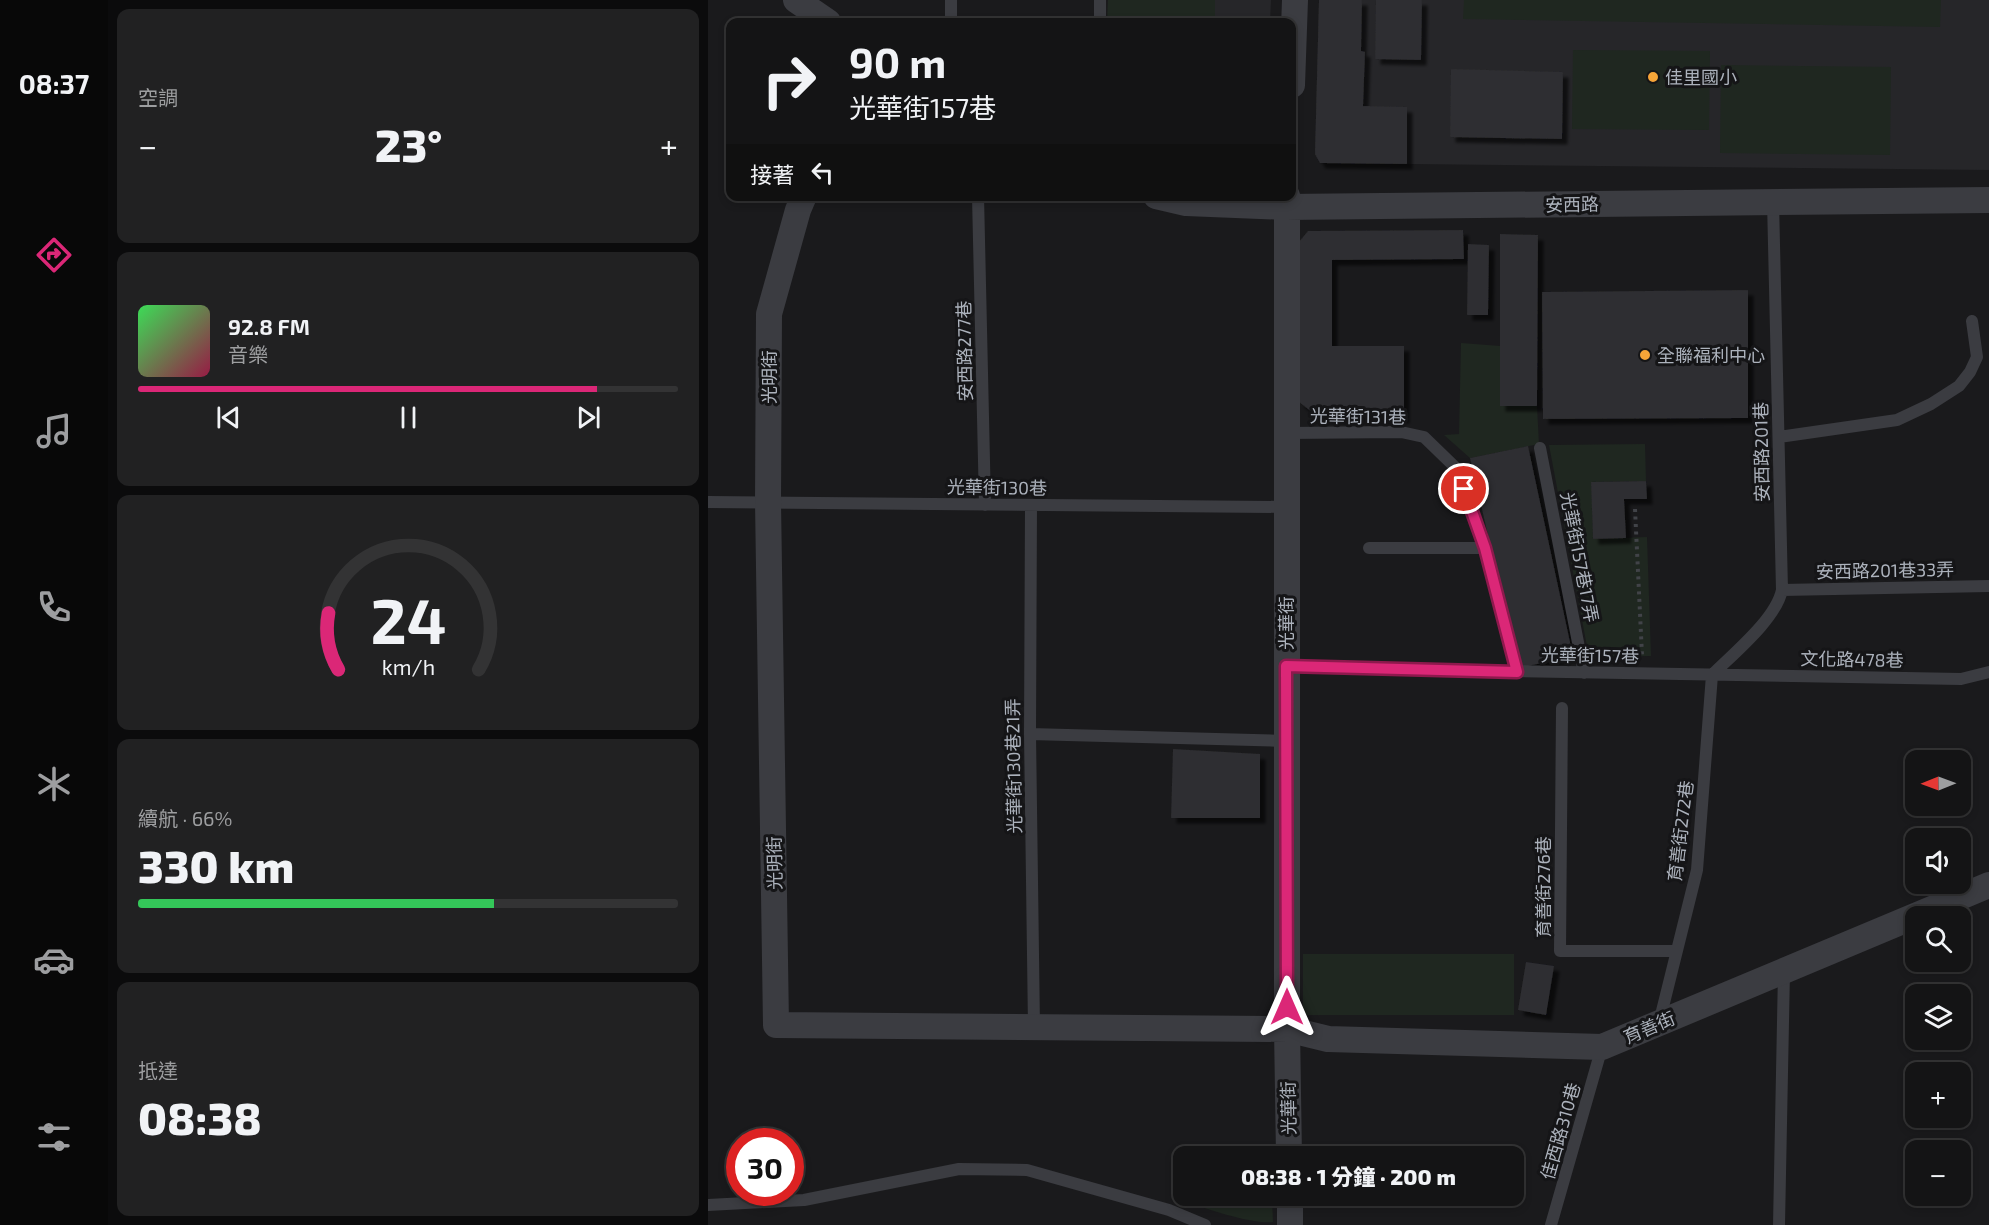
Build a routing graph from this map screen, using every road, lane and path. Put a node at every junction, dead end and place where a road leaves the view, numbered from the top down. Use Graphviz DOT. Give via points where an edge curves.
graph roads {
  1 [pos="796,0"];
  2 [pos="951,0"];
  3 [pos="1100,0"];
  4 [pos="1295,0"];
  5 [pos="822,18"];
  6 [pos="951,18"];
  7 [pos="1100,18"];
  8 [pos="1294,18"];
  9 [pos="1989,200"];
  10 [pos="802,201"];
  11 [pos="978,201"];
  12 [pos="1177,201"];
  13 [pos="1773,201"];
  14 [pos="1286,202"];
  15 [pos="1972,321"];
  16 [pos="1286,433"];
  17 [pos="1779,437"];
  18 [pos="1540,448"];
  19 [pos="708,502"];
  20 [pos="768,502"];
  21 [pos="985,505"];
  22 [pos="1031,505"];
  23 [pos="1286,507"];
  24 [pos="1635,509"];
  25 [pos="1369,548"];
  26 [pos="1485,548"];
  27 [pos="1989,585"];
  28 [pos="1782,590"];
  29 [pos="1286,666"];
  30 [pos="1517,672"];
  31 [pos="1989,672"];
  32 [pos="1584,673"];
  33 [pos="1643,674"];
  34 [pos="1712,675"];
  35 [pos="1562,708"];
  36 [pos="1030,734"];
  37 [pos="1286,741"];
  38 [pos="1989,885"];
  39 [pos="1676,951"];
  40 [pos="1784,971"];
  41 [pos="1659,1023"];
  42 [pos="1034,1027"];
  43 [pos="1287,1029"];
  44 [pos="1602,1047"];
  45 [pos="1289,1146"];
  46 [pos="708,1205"];
  47 [pos="1290,1206"];
  48 [pos="1205,1225"];
  49 [pos="1290,1225"];
  50 [pos="1551,1225"];
  51 [pos="1779,1225"];
  1 -- 5 [label="street"];
  2 -- 6 [label="lane"];
  3 -- 7 [label="lane"];
  4 -- 8 [label="street"];
  9 -- 13 [label="street, 安西路"];
  10 -- 20 [label="street, 光明街" via="770,314"];
  11 -- 21 [label="lane, 安西路277巷"];
  12 -- 14 [label="street, 安西路"];
  13 -- 14 [label="street, 安西路"];
  13 -- 17 [label="lane, 安西路201巷"];
  14 -- 16 [label="street, 光華街"];
  15 -- 17 [label="lane" via="1977,357 1970,372 1959,386 1931,404 1898,420"];
  16 -- 23 [label="street, 光華街"];
  16 -- 26 [label="lane, 光華街131巷" via="1401,432 1424,437 1457,469"];
  17 -- 28 [label="lane, 安西路201巷"];
  18 -- 32 [label="lane, 光華街157巷17弄"];
  19 -- 20 [label="lane, 光華街130巷"];
  20 -- 21 [label="lane, 光華街130巷"];
  20 -- 42 [label="street, 光明街" via="776,1025"];
  21 -- 22 [label="lane, 光華街130巷"];
  22 -- 23 [label="lane, 光華街130巷"];
  22 -- 36 [label="lane, 光華街130巷21弄"];
  23 -- 29 [label="street, 光華街"];
  24 -- 33 [label="path"];
  25 -- 26 [label="lane"];
  26 -- 30 [label="lane, 光華街131巷"];
  27 -- 28 [label="lane, 安西路201巷33弄"];
  28 -- 34 [label="lane, 安西路201巷" via="1772,614"];
  29 -- 30 [label="lane, 光華街157巷"];
  29 -- 37 [label="street, 光華街"];
  30 -- 32 [label="lane, 光華街157巷"];
  31 -- 34 [label="lane, 文化路478巷" via="1961,679"];
  32 -- 33 [label="lane, 光華街157巷"];
  33 -- 34 [label="lane, 光華街157巷"];
  34 -- 39 [label="lane, 育善街272巷" via="1697,870"];
  35 -- 39 [label="lane, 育善街276巷" via="1560,951"];
  36 -- 37 [label="lane"];
  36 -- 42 [label="lane, 光華街130巷21弄"];
  37 -- 43 [label="street, 光華街"];
  38 -- 40 [label="street, 育善街"];
  39 -- 41 [label="lane, 育善街272巷"];
  40 -- 41 [label="street, 育善街"];
  40 -- 51 [label="lane"];
  41 -- 44 [label="street, 育善街"];
  42 -- 43 [label="street, 光明街"];
  43 -- 44 [label="street, 育善街" via="1328,1039"];
  43 -- 45 [label="street, 光華街"];
  44 -- 50 [label="lane, 佳西路310巷"];
  46 -- 48 [label="lane" via="804,1200 959,1169 1027,1170 1169,1210"];
  47 -- 49 [label="street"];
}
